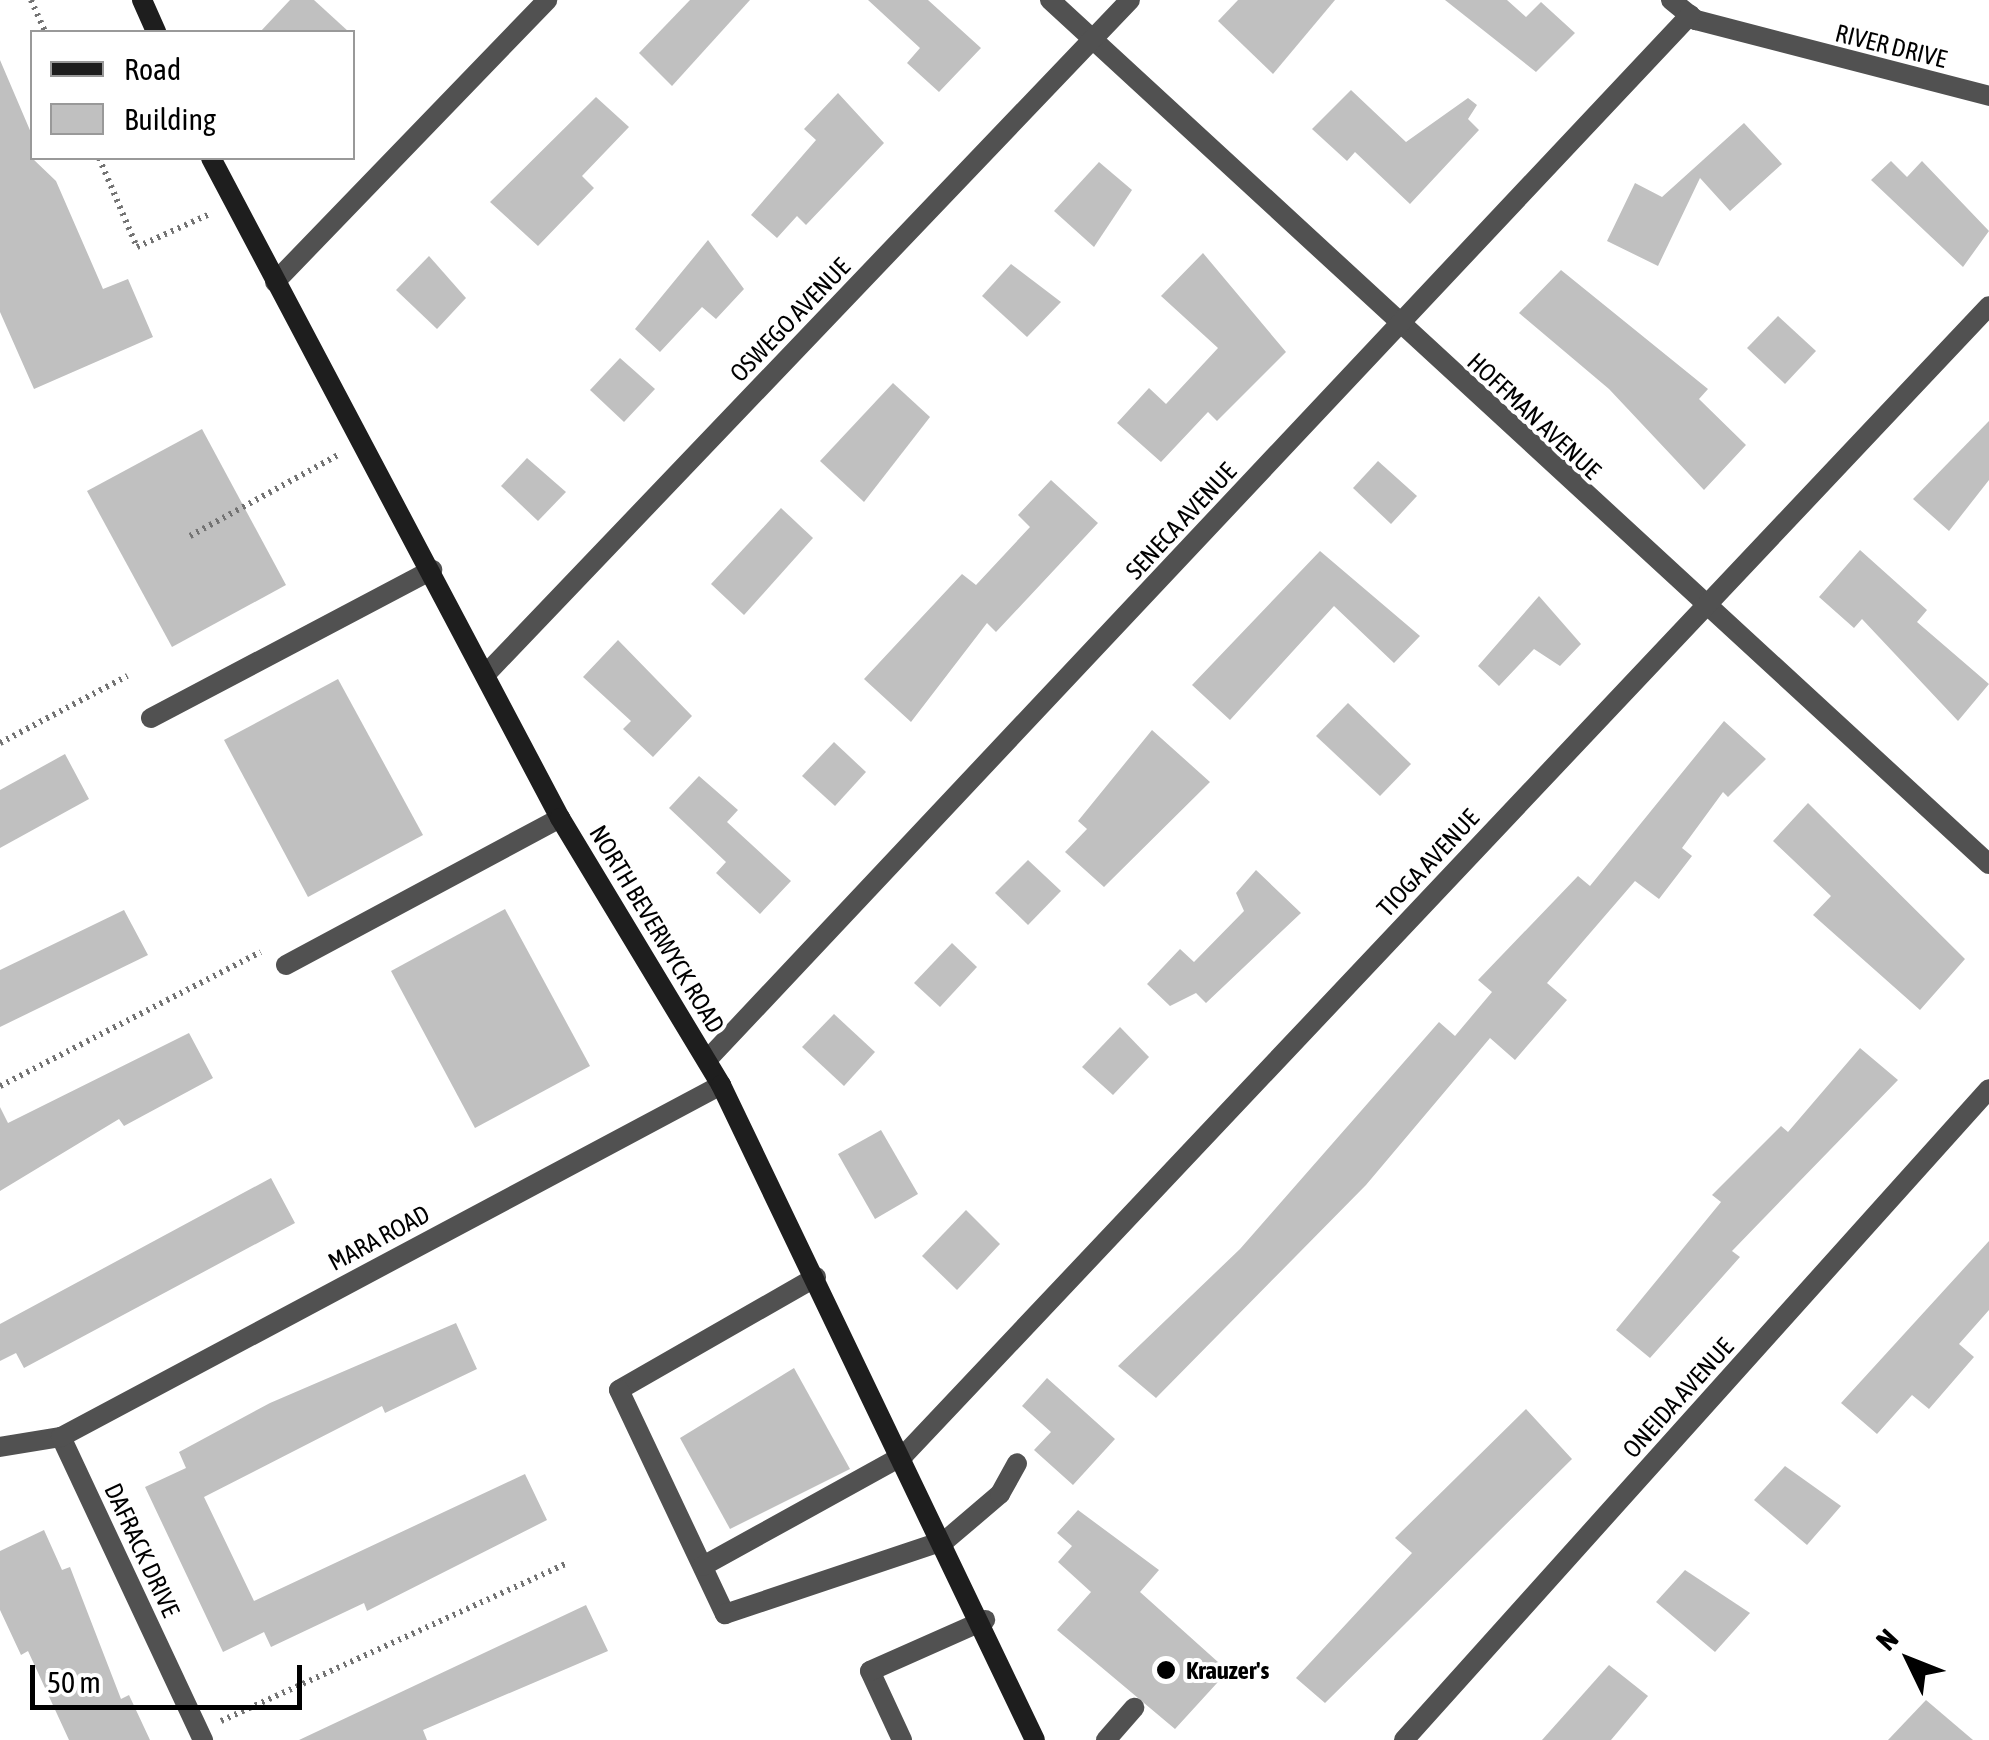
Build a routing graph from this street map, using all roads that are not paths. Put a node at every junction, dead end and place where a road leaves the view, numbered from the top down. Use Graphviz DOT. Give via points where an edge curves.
graph roads {
  1 [pos="142,0"];
  2 [pos="546,0"];
  3 [pos="1050,0"];
  4 [pos="1130,0"];
  5 [pos="1671,0"];
  6 [pos="1690,15"];
  7 [pos="155,30"];
  8 [pos="1092,39"];
  9 [pos="1989,96"];
  10 [pos="212,160"];
  11 [pos="275,282"];
  12 [pos="1989,306"];
  13 [pos="1400,324"];
  14 [pos="432,570"];
  15 [pos="1703,608"];
  16 [pos="486,674"];
  17 [pos="152,718"];
  18 [pos="560,818"];
  19 [pos="1989,864"];
  20 [pos="286,965"];
  21 [pos="707,1060"];
  22 [pos="722,1086"];
  23 [pos="1989,1089"];
  24 [pos="816,1277"];
  25 [pos="61,1437"];
  26 [pos="0,1447"];
  27 [pos="904,1455"];
  28 [pos="1017,1463"];
  29 [pos="946,1540"];
  30 [pos="702,1566"];
  31 [pos="985,1620"];
  32 [pos="1134,1708"];
  33 [pos="201,1736"];
  34 [pos="902,1740"];
  35 [pos="1035,1740"];
  36 [pos="1106,1740"];
  37 [pos="1404,1740"];
  1 -- 7 [label="street"];
  2 -- 11 [label="street"];
  3 -- 8 [label="street, HOFFMAN AVENUE"];
  4 -- 8 [label="street, OSWEGO AVENUE"];
  5 -- 6 [label="street, RIVER DRIVE"];
  6 -- 9 [label="street, RIVER DRIVE"];
  6 -- 13 [label="street, SENECA AVENUE"];
  8 -- 13 [label="street, HOFFMAN AVENUE"];
  8 -- 16 [label="street, OSWEGO AVENUE"];
  10 -- 11 [label="street, NORTH BEVERWYCK ROAD"];
  11 -- 14 [label="street, NORTH BEVERWYCK ROAD"];
  12 -- 15 [label="street, TIOGA AVENUE"];
  13 -- 15 [label="street, HOFFMAN AVENUE"];
  13 -- 21 [label="street, SENECA AVENUE"];
  14 -- 16 [label="street, NORTH BEVERWYCK ROAD"];
  14 -- 17 [label="street"];
  15 -- 19 [label="street, HOFFMAN AVENUE"];
  15 -- 27 [label="street, TIOGA AVENUE"];
  16 -- 18 [label="street, NORTH BEVERWYCK ROAD"];
  18 -- 20 [label="street"];
  18 -- 21 [label="street, NORTH BEVERWYCK ROAD"];
  21 -- 22 [label="street, NORTH BEVERWYCK ROAD"];
  22 -- 24 [label="street, NORTH BEVERWYCK ROAD"];
  22 -- 25 [label="street, MARA ROAD"];
  23 -- 37 [label="street, ONEIDA AVENUE"];
  24 -- 27 [label="street, NORTH BEVERWYCK ROAD"];
  24 -- 30 [label="street" via="619,1390"];
  25 -- 26 [label="street, MARA ROAD"];
  25 -- 33 [label="street, DAFRACK DRIVE"];
  27 -- 29 [label="street, NORTH BEVERWYCK ROAD"];
  27 -- 30 [label="street, TIOGA AVENUE"];
  28 -- 29 [label="street" via="1000,1494"];
  29 -- 30 [label="street" via="725,1614"];
  29 -- 31 [label="street, NORTH BEVERWYCK ROAD"];
  31 -- 34 [label="street" via="870,1671"];
  31 -- 35 [label="street, NORTH BEVERWYCK ROAD"];
  32 -- 36 [label="street"];
}
